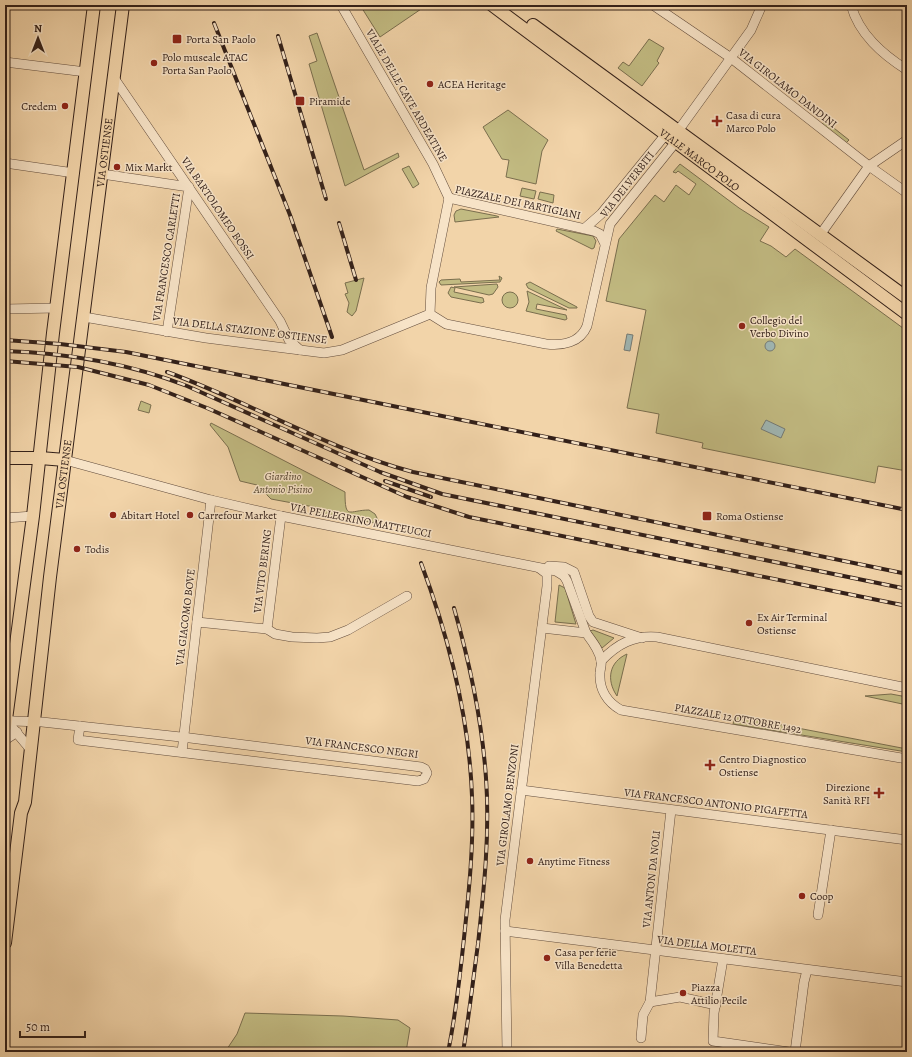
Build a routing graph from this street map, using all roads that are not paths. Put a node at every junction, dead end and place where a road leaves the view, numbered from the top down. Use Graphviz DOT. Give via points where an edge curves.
graph roads {
  1 [pos="94,5"];
  2 [pos="123,5"];
  3 [pos="341,5"];
  4 [pos="492,5"];
  5 [pos="506,5"];
  6 [pos="653,5"];
  7 [pos="762,5"];
  8 [pos="851,5"];
  9 [pos="731,58"];
  10 [pos="5,62"];
  11 [pos="907,70"];
  12 [pos="86,72"];
  13 [pos="114,78"];
  14 [pos="678,131"];
  15 [pos="671,139"];
  16 [pos="907,140"];
  17 [pos="5,163"];
  18 [pos="869,166"];
  19 [pos="74,172"];
  20 [pos="102,174"];
  21 [pos="189,187"];
  22 [pos="907,193"];
  23 [pos="449,198"];
  24 [pos="586,228"];
  25 [pos="820,235"];
  26 [pos="605,244"];
  27 [pos="907,298"];
  28 [pos="56,308"];
  29 [pos="5,309"];
  30 [pos="430,314"];
  31 [pos="907,314"];
  32 [pos="84,317"];
  33 [pos="167,332"];
  34 [pos="301,350"];
  35 [pos="5,458"];
  36 [pos="46,458"];
  37 [pos="65,460"];
  38 [pos="211,500"];
  39 [pos="33,516"];
  40 [pos="281,516"];
  41 [pos="5,518"];
  42 [pos="538,567"];
  43 [pos="407,596"];
  44 [pos="197,622"];
  45 [pos="542,628"];
  46 [pos="267,629"];
  47 [pos="586,634"];
  48 [pos="643,638"];
  49 [pos="601,661"];
  50 [pos="907,688"];
  51 [pos="34,722"];
  52 [pos="5,723"];
  53 [pos="80,726"];
  54 [pos="17,732"];
  55 [pos="184,738"];
  56 [pos="5,740"];
  57 [pos="31,750"];
  58 [pos="182,752"];
  59 [pos="907,759"];
  60 [pos="521,790"];
  61 [pos="671,810"];
  62 [pos="831,830"];
  63 [pos="907,840"];
  64 [pos="818,914"];
  65 [pos="505,931"];
  66 [pos="5,943"];
  67 [pos="655,951"];
  68 [pos="723,959"];
  69 [pos="807,970"];
  70 [pos="907,982"];
  71 [pos="650,1002"];
  72 [pos="716,1005"];
  73 [pos="641,1038"];
  74 [pos="507,1052"];
  75 [pos="789,1052"];
  76 [pos="795,1052"];
  1 -- 12 [label="main road"];
  2 -- 13 [label="main road, VIA OSTIENSE"];
  3 -- 23 [label="street, VIALE DELLE CAVE ARDEATINE" via="430,159"];
  4 -- 15 [label="main road, VIALE MARCO POLO"];
  5 -- 14 [label="main road, VIALE MARCO POLO"];
  6 -- 9 [label="street, VIA GIROLAMO DANDINI"];
  7 -- 9 [label="street" via="754,25"];
  8 -- 11 [label="street" via="867,37"];
  9 -- 14 [label="street"];
  9 -- 18 [label="street, VIA GIROLAMO DANDINI"];
  10 -- 12 [label="street"];
  12 -- 19 [label="main road"];
  13 -- 20 [label="main road, VIA OSTIENSE"];
  13 -- 21 [label="street, VIA BARTOLOMEO BOSSI"];
  14 -- 15 [label="street"];
  14 -- 25 [label="main road, VIALE MARCO POLO"];
  15 -- 24 [label="street, VIA DEI VERBITI"];
  15 -- 26 [label="street, VIA DEI VERBITI" via="611,222"];
  15 -- 31 [label="main road, VIALE MARCO POLO"];
  16 -- 18 [label="street"];
  17 -- 19 [label="street"];
  18 -- 22 [label="street, VIA GIROLAMO DANDINI"];
  18 -- 25 [label="street"];
  19 -- 28 [label="main road"];
  20 -- 21 [label="street"];
  20 -- 32 [label="main road, VIA OSTIENSE"];
  21 -- 33 [label="street, VIA FRANCESCO CARLETTI"];
  21 -- 34 [label="street, VIA BARTOLOMEO BOSSI" via="280,321 289,340"];
  23 -- 24 [label="street, PIAZZALE DEI PARTIGIANI"];
  23 -- 30 [label="street, PIAZZALE DEI PARTIGIANI" via="431,288"];
  24 -- 26 [label="street, PIAZZALE DEI PARTIGIANI" via="599,233"];
  25 -- 27 [label="main road, VIALE MARCO POLO"];
  26 -- 30 [label="street" via="587,326 581,336 569,343 553,345 450,325 440,322"];
  28 -- 29 [label="street"];
  28 -- 36 [label="main road"];
  30 -- 34 [label="street, VIA DELLA STAZIONE OSTIENSE" via="338,351 324,353"];
  32 -- 33 [label="street, VIA DELLA STAZIONE OSTIENSE"];
  32 -- 37 [label="main road, VIA OSTIENSE"];
  33 -- 34 [label="street, VIA DELLA STAZIONE OSTIENSE"];
  35 -- 36 [label="main road"];
  36 -- 37 [label="main road"];
  36 -- 39 [label="main road"];
  37 -- 38 [label="street, VIA PELLEGRINO MATTEUCCI"];
  37 -- 51 [label="main road, VIA OSTIENSE"];
  38 -- 40 [label="street, VIA PELLEGRINO MATTEUCCI"];
  38 -- 44 [label="street, VIA GIACOMO BOVE"];
  39 -- 41 [label="street"];
  39 -- 52 [label="main road"];
  40 -- 42 [label="street, VIA PELLEGRINO MATTEUCCI"];
  40 -- 46 [label="street, VIA VITO BERING"];
  42 -- 45 [label="street, VIA GIROLAMO BENZONI" via="546,573 547,579"];
  42 -- 47 [label="street, PIAZZALE 12 OTTOBRE 1492" via="560,573 567,579"];
  42 -- 48 [label="street" via="561,566 573,571 591,620"];
  43 -- 46 [label="street" via="348,630 330,637 292,637 275,634"];
  44 -- 46 [label="street"];
  44 -- 55 [label="street, VIA GIACOMO BOVE"];
  45 -- 47 [label="street"];
  45 -- 60 [label="street, VIA GIROLAMO BENZONI"];
  47 -- 49 [label="street, PIAZZALE 12 OTTOBRE 1492" via="594,643"];
  48 -- 49 [label="street" via="620,644"];
  48 -- 50 [label="street" via="661,638"];
  49 -- 59 [label="street, PIAZZALE 12 OTTOBRE 1492" via="601,688 610,702 621,710"];
  51 -- 52 [label="street, VIA FRANCESCO NEGRI"];
  51 -- 53 [label="street, VIA FRANCESCO NEGRI"];
  51 -- 57 [label="main road, VIA OSTIENSE"];
  52 -- 54 [label="street"];
  53 -- 55 [label="street, VIA FRANCESCO NEGRI"];
  53 -- 58 [label="street, VIA FRANCESCO NEGRI" via="78,740"];
  54 -- 56 [label="street"];
  54 -- 57 [label="street"];
  55 -- 58 [label="street"];
  55 -- 58 [label="street, VIA FRANCESCO NEGRI" via="421,766 427,773 424,779 418,781"];
  57 -- 66 [label="main road, VIA OSTIENSE"];
  60 -- 61 [label="street, VIA FRANCESCO ANTONIO PIGAFETTA"];
  60 -- 65 [label="street, VIA GIROLAMO BENZONI"];
  61 -- 62 [label="street, VIA FRANCESCO ANTONIO PIGAFETTA"];
  61 -- 67 [label="street, VIA ANTON DA NOLI"];
  62 -- 63 [label="street, VIA FRANCESCO ANTONIO PIGAFETTA"];
  62 -- 64 [label="street"];
  65 -- 67 [label="street, VIA DELLA MOLETTA"];
  65 -- 74 [label="street, VIA GIROLAMO BENZONI"];
  67 -- 68 [label="street, VIA DELLA MOLETTA"];
  67 -- 71 [label="street"];
  68 -- 69 [label="street, VIA DELLA MOLETTA"];
  68 -- 72 [label="street"];
  69 -- 70 [label="street, VIA DELLA MOLETTA"];
  69 -- 76 [label="street"];
  71 -- 72 [label="street" via="680,997"];
  71 -- 73 [label="street" via="643,1015"];
  72 -- 75 [label="street" via="713,1041"];
}
